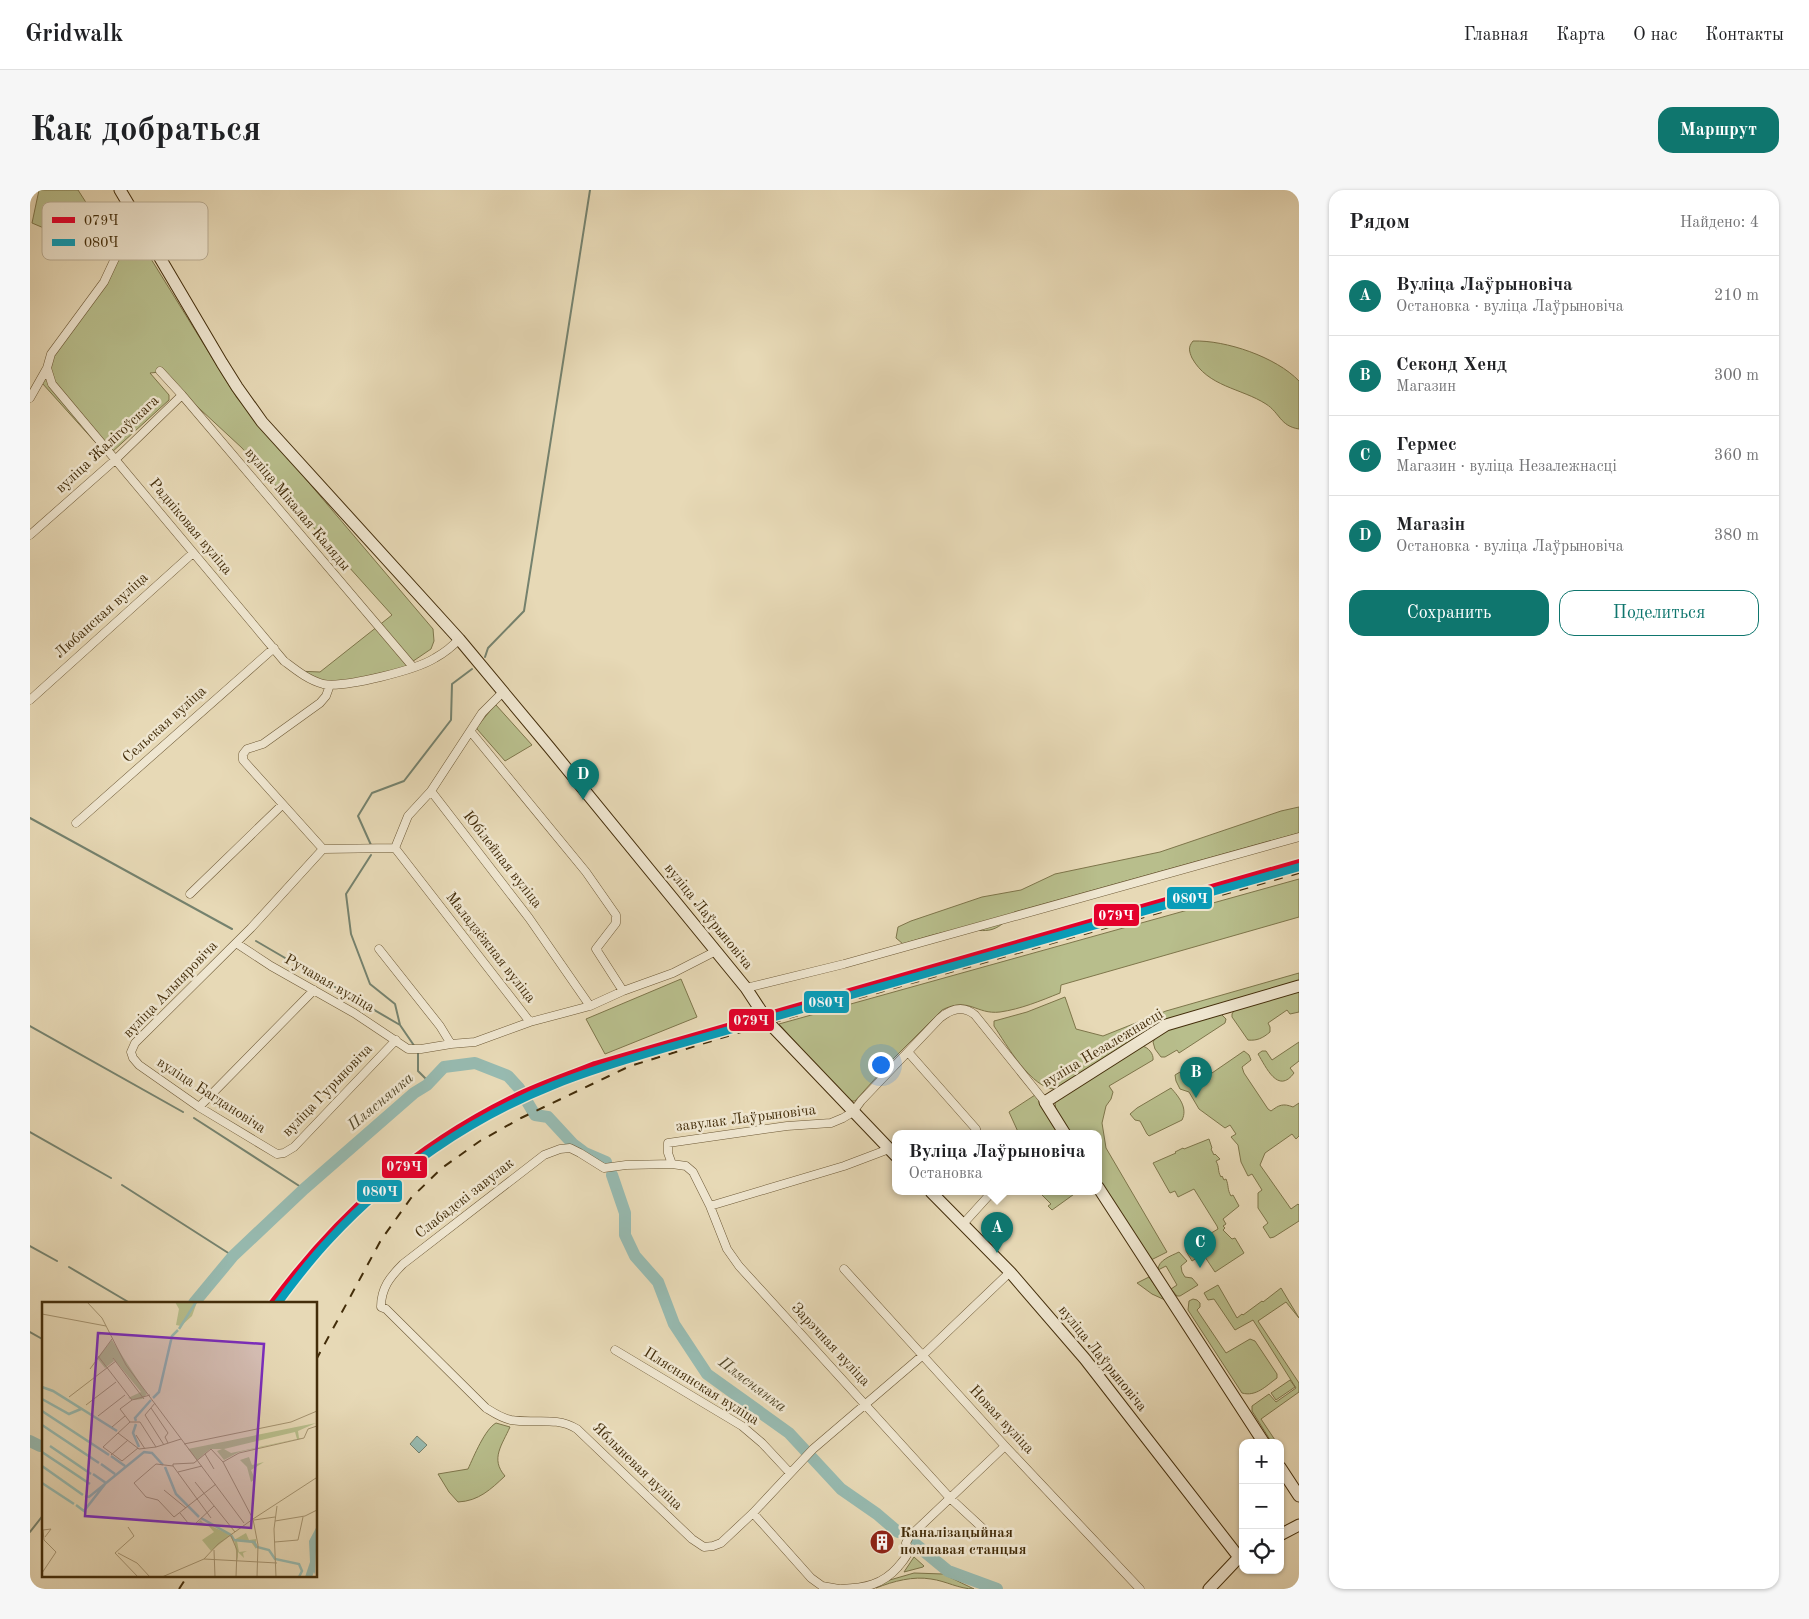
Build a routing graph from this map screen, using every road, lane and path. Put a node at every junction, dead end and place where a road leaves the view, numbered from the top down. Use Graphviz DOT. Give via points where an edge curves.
graph roads {
  1 [pos="120,190"];
  2 [pos="127,202"];
  3 [pos="115,260"];
  4 [pos="162,260"];
  5 [pos="48,368"];
  6 [pos="160,372"];
  7 [pos="182,395"];
  8 [pos="30,398"];
  9 [pos="115,460"];
  10 [pos="30,535"];
  11 [pos="193,553"];
  12 [pos="459,639"];
  13 [pos="274,648"];
  14 [pos="413,667"];
  15 [pos="330,685"];
  16 [pos="503,692"];
  17 [pos="30,700"];
  18 [pos="471,732"];
  19 [pos="431,791"];
  20 [pos="282,805"];
  21 [pos="76,823"];
  22 [pos="1299,837"];
  23 [pos="395,848"];
  24 [pos="323,849"];
  25 [pos="190,894"];
  26 [pos="236,943"];
  27 [pos="378,949"];
  28 [pos="716,952"];
  29 [pos="1299,986"];
  30 [pos="746,988"];
  31 [pos="314,990"];
  32 [pos="623,991"];
  33 [pos="590,1006"];
  34 [pos="530,1022"];
  35 [pos="396,1040"];
  36 [pos="451,1044"];
  37 [pos="408,1048"];
  38 [pos="908,1052"];
  39 [pos="133,1058"];
  40 [pos="1045,1102"];
  41 [pos="199,1107"];
  42 [pos="853,1112"];
  43 [pos="976,1130"];
  44 [pos="1062,1130"];
  45 [pos="892,1152"];
  46 [pos="277,1154"];
  47 [pos="672,1164"];
  48 [pos="1102,1193"];
  49 [pos="934,1195"];
  50 [pos="989,1195"];
  51 [pos="710,1206"];
  52 [pos="963,1224"];
  53 [pos="844,1269"];
  54 [pos="1010,1272"];
  55 [pos="382,1296"];
  56 [pos="615,1350"];
  57 [pos="923,1355"];
  58 [pos="866,1405"];
  59 [pos="1261,1439"];
  60 [pos="1005,1446"];
  61 [pos="790,1473"];
  62 [pos="1284,1473"];
  63 [pos="1299,1496"];
  64 [pos="950,1498"];
  65 [pos="752,1513"];
  66 [pos="1299,1525"];
  67 [pos="1284,1532"];
  68 [pos="990,1535"];
  69 [pos="1239,1553"];
  70 [pos="1239,1555"];
  71 [pos="840,1589"];
  72 [pos="1140,1589"];
  73 [pos="1208,1589"];
  1 -- 2 [label="main road, вуліца Лаўрыновіча"];
  3 -- 5 [label="street" via="52,354"];
  4 -- 12 [label="main road, вуліца Лаўрыновіча" via="222,363 262,422"];
  5 -- 8 [label="street"];
  5 -- 9 [label="street, Радніковая вуліца" via="52,384"];
  6 -- 7 [label="street, вуліца Мікалая Каляды"];
  7 -- 9 [label="street, вуліца Жалігоўскага"];
  7 -- 14 [label="street, вуліца Мікалая Каляды"];
  9 -- 10 [label="street, вуліца Жалігоўскага"];
  9 -- 11 [label="street, Радніковая вуліца"];
  11 -- 13 [label="street, Радніковая вуліца"];
  11 -- 17 [label="street, Любанская вуліца"];
  12 -- 14 [label="street" via="434,659"];
  12 -- 16 [label="main road, вуліца Лаўрыновіча"];
  13 -- 15 [label="street, Радніковая вуліца" via="301,674"];
  13 -- 21 [label="street, Сельская вуліца"];
  14 -- 15 [label="street" via="354,683"];
  15 -- 20 [label="street" via="320,703 263,744 247,749 243,754 245,764"];
  16 -- 18 [label="street" via="482,713"];
  16 -- 28 [label="main road, вуліца Лаўрыновіча"];
  18 -- 19 [label="street"];
  18 -- 32 [label="street" via="586,872 616,915 616,923 596,949"];
  19 -- 23 [label="street" via="408,816"];
  19 -- 33 [label="street, Юбілейная вуліца" via="529,918"];
  20 -- 24 [label="street"];
  20 -- 25 [label="street"];
  22 -- 30 [label="street" via="844,964"];
  23 -- 24 [label="street"];
  23 -- 34 [label="street, Маладзёжная вуліца"];
  24 -- 26 [label="street, вуліца Альпяровіча"];
  26 -- 31 [label="street, Ручавая вуліца"];
  26 -- 39 [label="street, вуліца Альпяровіча" via="135,1043 131,1052"];
  27 -- 36 [label="street"];
  28 -- 30 [label="main road, вуліца Лаўрыновіча"];
  28 -- 32 [label="street" via="673,973"];
  29 -- 40 [label="main road, вуліца Незалежнасці" via="1166,1025"];
  30 -- 42 [label="main road, вуліца Лаўрыновіча" via="769,1023"];
  31 -- 35 [label="street, Ручавая вуліца"];
  31 -- 41 [label="street"];
  32 -- 33 [label="street"];
  33 -- 34 [label="street"];
  34 -- 36 [label="street, Маладзёжная вуліца" via="475,1042"];
  35 -- 37 [label="street, Ручавая вуліца"];
  35 -- 46 [label="street, вуліца Гурыновіча" via="294,1147"];
  36 -- 37 [label="street, Маладзёжная вуліца"];
  38 -- 40 [label="street" via="946,1014 967,1009 979,1019"];
  38 -- 42 [label="street"];
  38 -- 43 [label="street"];
  39 -- 41 [label="street, вуліца Багдановіча"];
  40 -- 44 [label="main road, вуліца Незалежнасці"];
  41 -- 46 [label="street, вуліца Багдановіча"];
  42 -- 45 [label="main road, вуліца Лаўрыновіча"];
  42 -- 47 [label="street, завулак Лаўрыновіча" via="831,1123 668,1143"];
  45 -- 51 [label="street"];
  47 -- 51 [label="street, Зарэчная вуліца" via="686,1166 693,1172"];
  47 -- 55 [label="street, Слабадскі завулак" via="604,1168 570,1148 538,1159 403,1264 387,1282"];
  48 -- 59 [label="main road"];
  49 -- 52 [label="main road, вуліца Лаўрыновіча"];
  50 -- 52 [label="street"];
  51 -- 58 [label="street, Зарэчная вуліца" via="732,1258"];
  52 -- 54 [label="main road, вуліца Лаўрыновіча"];
  53 -- 57 [label="street, Новая вуліца"];
  54 -- 57 [label="street, Яблыневая вуліца"];
  54 -- 69 [label="main road, вуліца Лаўрыновіча" via="1085,1359"];
  55 -- 65 [label="street, Яблыневая вуліца" via="381,1307 486,1408 509,1420 551,1421 574,1427 700,1545 708,1547 721,1543"];
  56 -- 61 [label="street, Пляснянская вуліца" via="742,1426"];
  57 -- 58 [label="street, Яблыневая вуліца"];
  57 -- 60 [label="street, Новая вуліца"];
  58 -- 61 [label="street, Яблыневая вуліца" via="813,1449"];
  58 -- 64 [label="street, Зарэчная вуліца"];
  60 -- 64 [label="street"];
  60 -- 72 [label="street, Новая вуліца"];
  61 -- 65 [label="street, Яблыневая вуліца"];
  62 -- 63 [label="main road"];
  64 -- 68 [label="street, Зарэчная вуліца"];
  64 -- 71 [label="street" via="910,1537 906,1543 907,1556 890,1576 870,1586"];
  65 -- 71 [label="street" via="811,1578 822,1586"];
  66 -- 67 [label="main road"];
  70 -- 73 [label="main road"];
}
